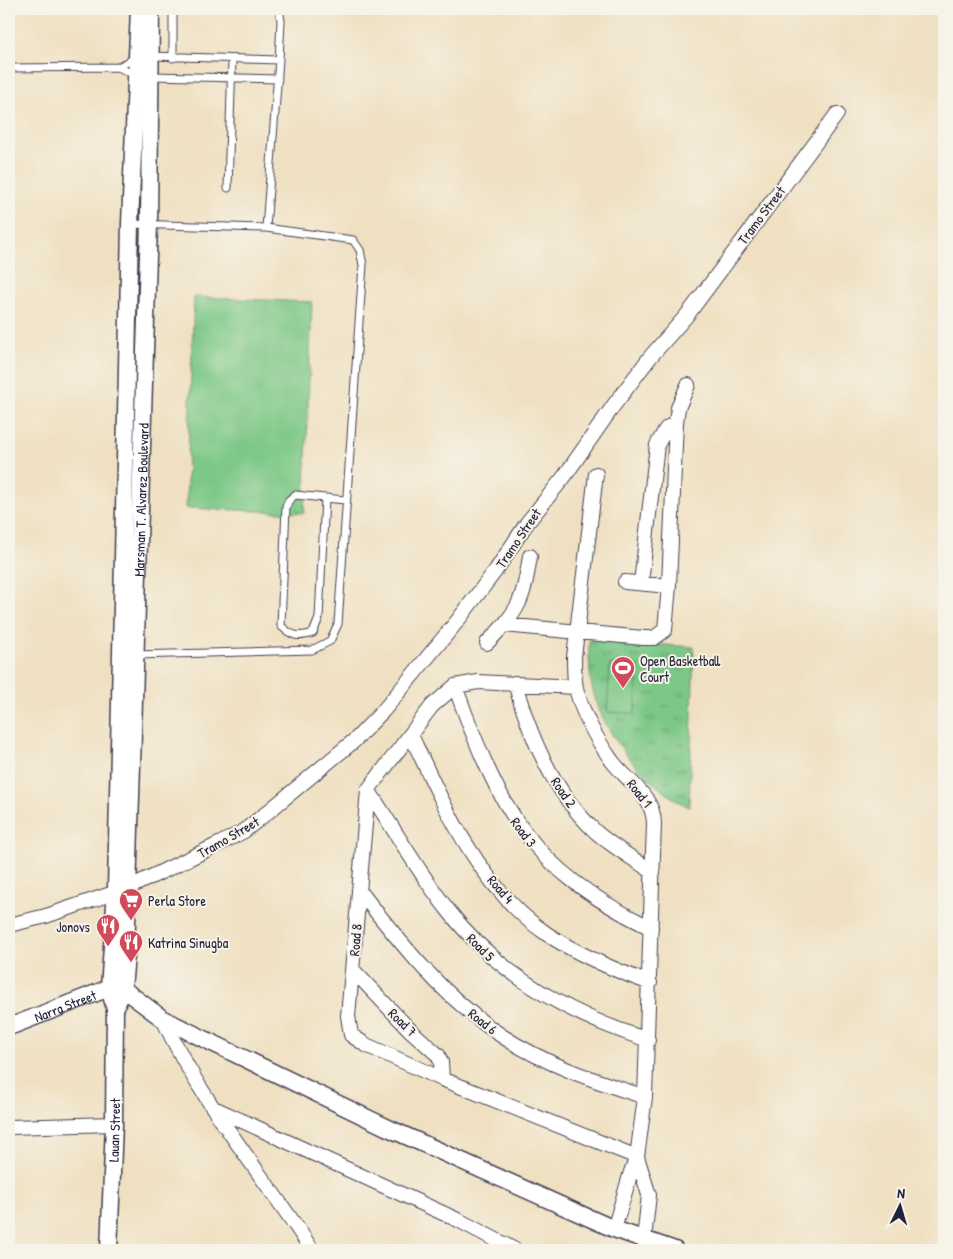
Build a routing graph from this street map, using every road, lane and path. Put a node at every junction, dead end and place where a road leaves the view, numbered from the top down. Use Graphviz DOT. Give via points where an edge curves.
graph roads {
  1 [pos="139,9"];
  2 [pos="151,9"];
  3 [pos="173,9"];
  4 [pos="279,9"];
  5 [pos="144,56"];
  6 [pos="172,58"];
  7 [pos="232,59"];
  8 [pos="279,60"];
  9 [pos="118,67"];
  10 [pos="9,68"];
  11 [pos="144,76"];
  12 [pos="232,78"];
  13 [pos="278,79"];
  14 [pos="837,114"];
  15 [pos="228,188"];
  16 [pos="130,224"];
  17 [pos="149,224"];
  18 [pos="266,228"];
  19 [pos="688,385"];
  20 [pos="676,422"];
  21 [pos="596,474"];
  22 [pos="325,498"];
  23 [pos="345,500"];
  24 [pos="530,556"];
  25 [pos="625,582"];
  26 [pos="641,583"];
  27 [pos="669,586"];
  28 [pos="504,625"];
  29 [pos="577,632"];
  30 [pos="487,643"];
  31 [pos="128,654"];
  32 [pos="514,683"];
  33 [pos="455,686"];
  34 [pos="576,687"];
  35 [pos="410,735"];
  36 [pos="368,790"];
  37 [pos="653,872"];
  38 [pos="122,890"];
  39 [pos="359,890"];
  40 [pos="9,925"];
  41 [pos="651,928"];
  42 [pos="353,970"];
  43 [pos="650,982"];
  44 [pos="116,989"];
  45 [pos="163,1019"];
  46 [pos="9,1027"];
  47 [pos="648,1040"];
  48 [pos="442,1079"];
  49 [pos="645,1097"];
  50 [pos="214,1108"];
  51 [pos="114,1124"];
  52 [pos="9,1127"];
  53 [pos="637,1157"];
  54 [pos="614,1229"];
  55 [pos="644,1239"];
  56 [pos="109,1250"];
  57 [pos="312,1250"];
  58 [pos="515,1250"];
  59 [pos="675,1250"];
  1 -- 5 [label="street, Marsman T. Alvarez Boulevard"];
  2 -- 5 [label="street, Marsman T. Alvarez Boulevard"];
  3 -- 6 [label="lane"];
  4 -- 8 [label="lane"];
  5 -- 6 [label="lane"];
  5 -- 9 [label="lane"];
  5 -- 11 [label="street, Marsman T. Alvarez Boulevard"];
  6 -- 7 [label="lane"];
  7 -- 8 [label="lane"];
  7 -- 12 [label="lane"];
  8 -- 13 [label="lane"];
  9 -- 10 [label="lane"];
  9 -- 11 [label="lane"];
  11 -- 12 [label="lane"];
  11 -- 16 [label="street, Marsman T. Alvarez Boulevard"];
  11 -- 17 [label="street, Marsman T. Alvarez Boulevard"];
  12 -- 13 [label="lane"];
  12 -- 15 [label="lane"];
  13 -- 18 [label="lane"];
  14 -- 38 [label="street, Tramo Street" via="688,314 614,405 490,578 383,711 328,765 244,830"];
  16 -- 17 [label="lane"];
  16 -- 31 [label="street, Marsman T. Alvarez Boulevard"];
  17 -- 18 [label="lane"];
  17 -- 31 [label="street, Marsman T. Alvarez Boulevard"];
  18 -- 23 [label="lane" via="352,240 360,250 363,265"];
  19 -- 20 [label="street"];
  20 -- 26 [label="street" via="666,429 657,445"];
  20 -- 27 [label="street"];
  21 -- 29 [label="street, Road 1"];
  22 -- 22 [label="lane" via="295,495 286,507 281,626 291,636 303,637 313,633 319,618"];
  22 -- 23 [label="lane"];
  23 -- 31 [label="lane" via="338,624 330,641 312,650"];
  24 -- 28 [label="street" via="521,602"];
  25 -- 26 [label="street"];
  26 -- 27 [label="street"];
  27 -- 29 [label="street" via="667,623 660,635 643,638"];
  28 -- 29 [label="street"];
  28 -- 30 [label="street"];
  29 -- 34 [label="street, Road 1" via="574,657"];
  31 -- 38 [label="street, Marsman T. Alvarez Boulevard"];
  32 -- 33 [label="street" via="478,682"];
  32 -- 34 [label="street"];
  32 -- 37 [label="street, Road 2" via="523,713 557,785 575,810 597,832"];
  33 -- 35 [label="street" via="432,706"];
  33 -- 41 [label="street, Road 3" via="495,787 513,818 542,854 594,898"];
  34 -- 37 [label="street, Road 1" via="585,713 613,761 654,809"];
  35 -- 36 [label="street"];
  35 -- 43 [label="street, Road 4" via="438,793 471,849 489,876 521,911 547,934 575,950 621,973"];
  36 -- 39 [label="street, Road 8"];
  36 -- 47 [label="street, Road 5" via="448,911 499,964 547,998"];
  37 -- 41 [label="street, Road 1"];
  38 -- 40 [label="street, Tramo Street"];
  38 -- 44 [label="street, Marsman T. Alvarez Boulevard"];
  39 -- 42 [label="street, Road 8"];
  39 -- 49 [label="street, Road 6" via="434,979 502,1037 570,1072"];
  41 -- 43 [label="street, Road 1"];
  42 -- 48 [label="street, Road 7" via="409,1030 438,1055"];
  42 -- 48 [label="street, Road 8" via="348,1016 351,1035 366,1046"];
  43 -- 47 [label="street, Road 1"];
  44 -- 45 [label="street"];
  44 -- 46 [label="street, Narra Street"];
  44 -- 51 [label="street, Lauan Street"];
  45 -- 50 [label="street" via="181,1056"];
  45 -- 54 [label="street" via="386,1127"];
  47 -- 49 [label="street, Road 1"];
  48 -- 53 [label="street, Road 8"];
  49 -- 53 [label="street, Road 1"];
  50 -- 57 [label="street"];
  50 -- 58 [label="street" via="460,1221"];
  51 -- 52 [label="street"];
  51 -- 56 [label="street, Lauan Street"];
  53 -- 54 [label="street"];
  53 -- 55 [label="street" via="650,1195"];
  54 -- 55 [label="street"];
  55 -- 59 [label="street"];
}
